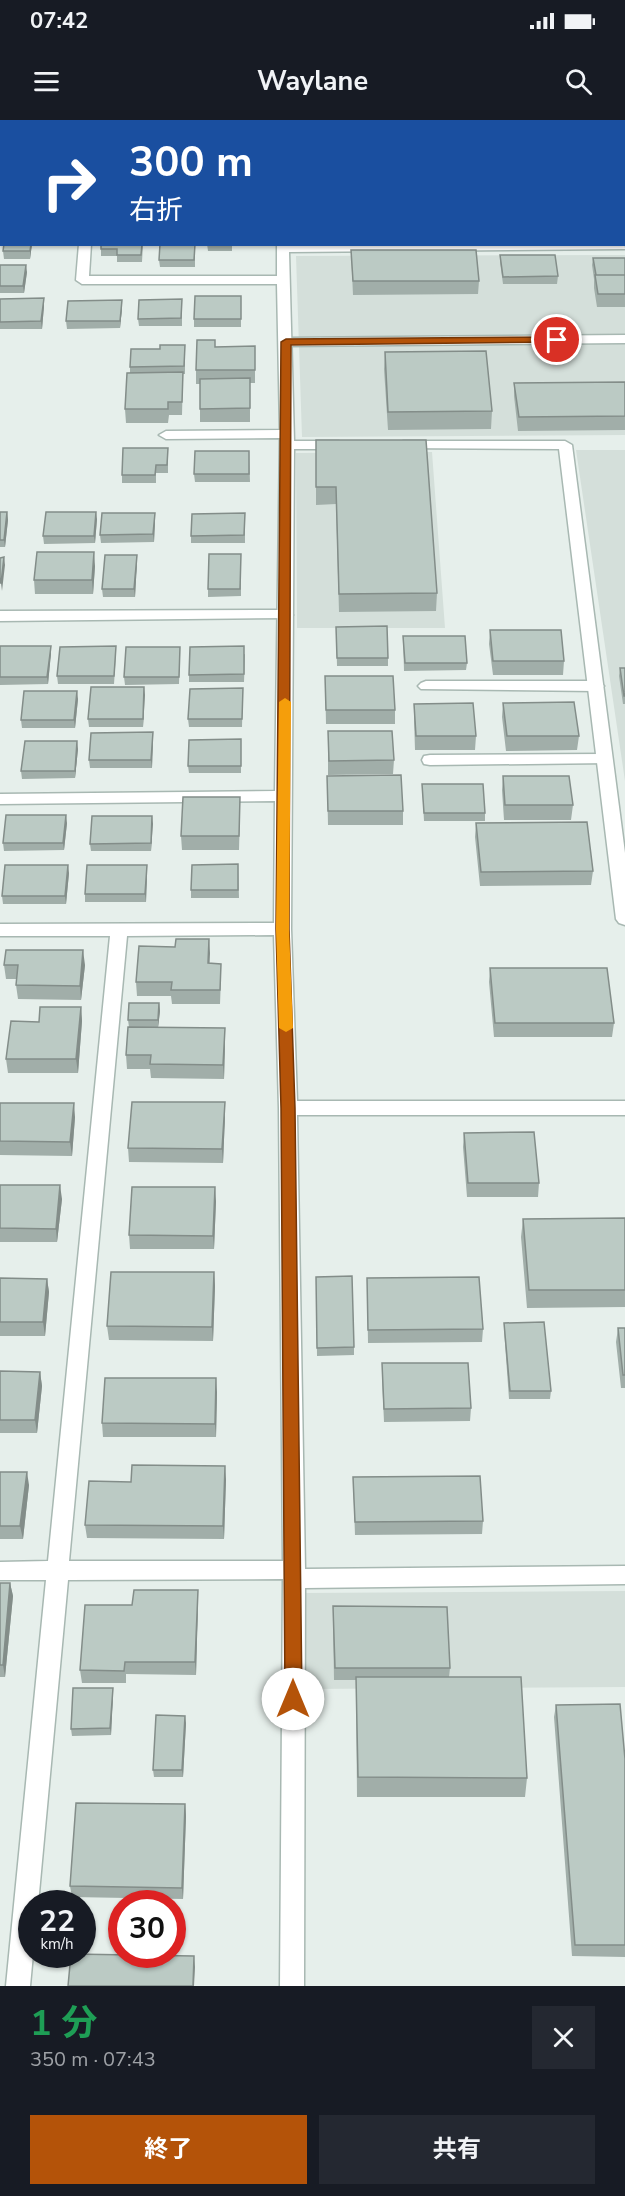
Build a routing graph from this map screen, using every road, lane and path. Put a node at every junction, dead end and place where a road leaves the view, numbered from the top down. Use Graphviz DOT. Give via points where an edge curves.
graph roads {
  1 [pos="85,246"];
  2 [pos="284,246"];
  3 [pos="467,246"];
  4 [pos="284,280"];
  5 [pos="625,339"];
  6 [pos="286,342"];
  7 [pos="166,435"];
  8 [pos="286,440"];
  9 [pos="357,445"];
  10 [pos="393,445"];
  11 [pos="285,615"];
  12 [pos="0,616"];
  13 [pos="426,686"];
  14 [pos="596,686"];
  15 [pos="604,759"];
  16 [pos="430,760"];
  17 [pos="284,796"];
  18 [pos="0,799"];
  19 [pos="618,815"];
  20 [pos="625,919"];
  21 [pos="119,929"];
  22 [pos="282,929"];
  23 [pos="0,930"];
  24 [pos="288,1108"];
  25 [pos="625,1108"];
  26 [pos="0,1570"];
  27 [pos="57,1570"];
  28 [pos="294,1574"];
  29 [pos="625,1575"];
  30 [pos="18,1986"];
  31 [pos="291,1986"];
  1 -- 4 [label="street" via="82,280"];
  2 -- 3 [label="street"];
  2 -- 4 [label="street"];
  4 -- 6 [label="street"];
  5 -- 6 [label="street"];
  6 -- 8 [label="street"];
  7 -- 8 [label="street"];
  8 -- 9 [label="street"];
  8 -- 11 [label="street"];
  10 -- 14 [label="street" via="566,445"];
  11 -- 12 [label="street"];
  11 -- 17 [label="street"];
  13 -- 14 [label="street"];
  14 -- 15 [label="street"];
  15 -- 16 [label="street"];
  15 -- 19 [label="street"];
  17 -- 18 [label="street"];
  17 -- 22 [label="street"];
  19 -- 20 [label="street"];
  21 -- 22 [label="street"];
  21 -- 23 [label="street"];
  21 -- 27 [label="street"];
  22 -- 24 [label="street"];
  24 -- 25 [label="street"];
  24 -- 28 [label="street"];
  26 -- 27 [label="street"];
  27 -- 28 [label="street"];
  27 -- 30 [label="street"];
  28 -- 29 [label="street"];
  28 -- 31 [label="street"];
}
